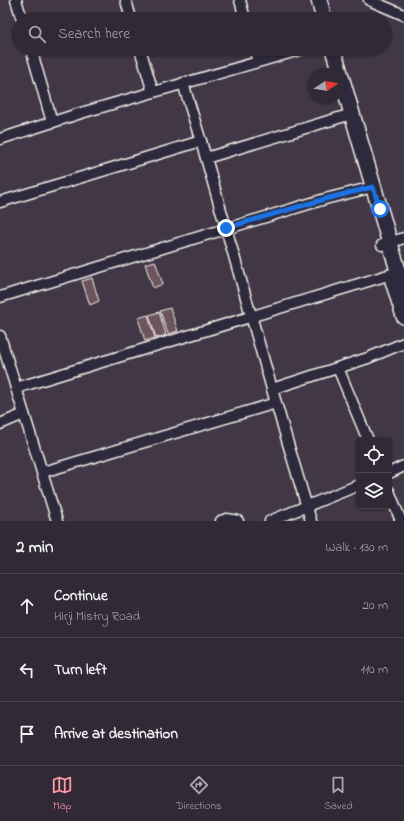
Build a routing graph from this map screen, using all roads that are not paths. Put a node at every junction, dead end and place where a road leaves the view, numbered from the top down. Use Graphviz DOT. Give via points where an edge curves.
graph roads {
  1 [pos="16,0"];
  2 [pos="126,0"];
  3 [pos="240,0"];
  4 [pos="311,0"];
  5 [pos="319,0"];
  6 [pos="369,0"];
  7 [pos="20,12"];
  8 [pos="130,12"];
  9 [pos="243,12"];
  10 [pos="314,12"];
  11 [pos="322,12"];
  12 [pos="404,15"];
  13 [pos="32,56"];
  14 [pos="142,56"];
  15 [pos="256,56"];
  16 [pos="277,56"];
  17 [pos="327,56"];
  18 [pos="335,56"];
  19 [pos="258,61"];
  20 [pos="330,68"];
  21 [pos="183,83"];
  22 [pos="153,92"];
  23 [pos="341,104"];
  24 [pos="345,116"];
  25 [pos="52,122"];
  26 [pos="0,139"];
  27 [pos="201,141"];
  28 [pos="206,158"];
  29 [pos="370,188"];
  30 [pos="0,202"];
  31 [pos="226,228"];
  32 [pos="404,238"];
  33 [pos="386,244"];
  34 [pos="395,273"];
  35 [pos="404,291"];
  36 [pos="0,297"];
  37 [pos="251,316"];
  38 [pos="404,316"];
  39 [pos="0,336"];
  40 [pos="404,343"];
  41 [pos="338,368"];
  42 [pos="16,388"];
  43 [pos="272,389"];
  44 [pos="276,403"];
  45 [pos="24,414"];
  46 [pos="0,424"];
  47 [pos="367,437"];
  48 [pos="404,466"];
  49 [pos="43,472"];
  50 [pos="392,472"];
  51 [pos="356,486"];
  52 [pos="392,498"];
  53 [pos="306,505"];
  54 [pos="57,521"];
  55 [pos="221,521"];
  56 [pos="238,521"];
  57 [pos="270,521"];
  58 [pos="311,521"];
  59 [pos="401,521"];
  1 -- 7 [label="street"];
  2 -- 8 [label="street"];
  3 -- 9 [label="street"];
  4 -- 10 [label="main road"];
  5 -- 11 [label="main road"];
  6 -- 12 [label="street"];
  13 -- 25 [label="street"];
  14 -- 22 [label="street"];
  15 -- 19 [label="street"];
  16 -- 19 [label="street"];
  17 -- 20 [label="main road"];
  18 -- 29 [label="main road"];
  19 -- 21 [label="street"];
  21 -- 22 [label="street"];
  21 -- 27 [label="street"];
  22 -- 25 [label="street"];
  23 -- 24 [label="main road"];
  24 -- 28 [label="street"];
  24 -- 29 [label="main road"];
  25 -- 26 [label="street"];
  27 -- 28 [label="street"];
  27 -- 30 [label="street"];
  28 -- 31 [label="street"];
  29 -- 31 [label="street"];
  29 -- 33 [label="main road"];
  31 -- 36 [label="street"];
  31 -- 37 [label="street"];
  32 -- 33 [label="street"];
  33 -- 34 [label="main road"];
  34 -- 35 [label="main road"];
  34 -- 37 [label="street"];
  34 -- 38 [label="main road"];
  37 -- 42 [label="street"];
  37 -- 43 [label="street"];
  39 -- 42 [label="street"];
  40 -- 41 [label="street"];
  41 -- 43 [label="street"];
  41 -- 47 [label="street"];
  42 -- 45 [label="street"];
  43 -- 44 [label="street"];
  44 -- 49 [label="street"];
  44 -- 53 [label="street"];
  45 -- 46 [label="street"];
  45 -- 49 [label="street"];
  48 -- 50 [label="street"];
  49 -- 54 [label="street"];
  51 -- 53 [label="street"];
  52 -- 59 [label="street"];
  53 -- 57 [label="street"];
  53 -- 58 [label="street"];
  55 -- 56 [label="street"];
}
